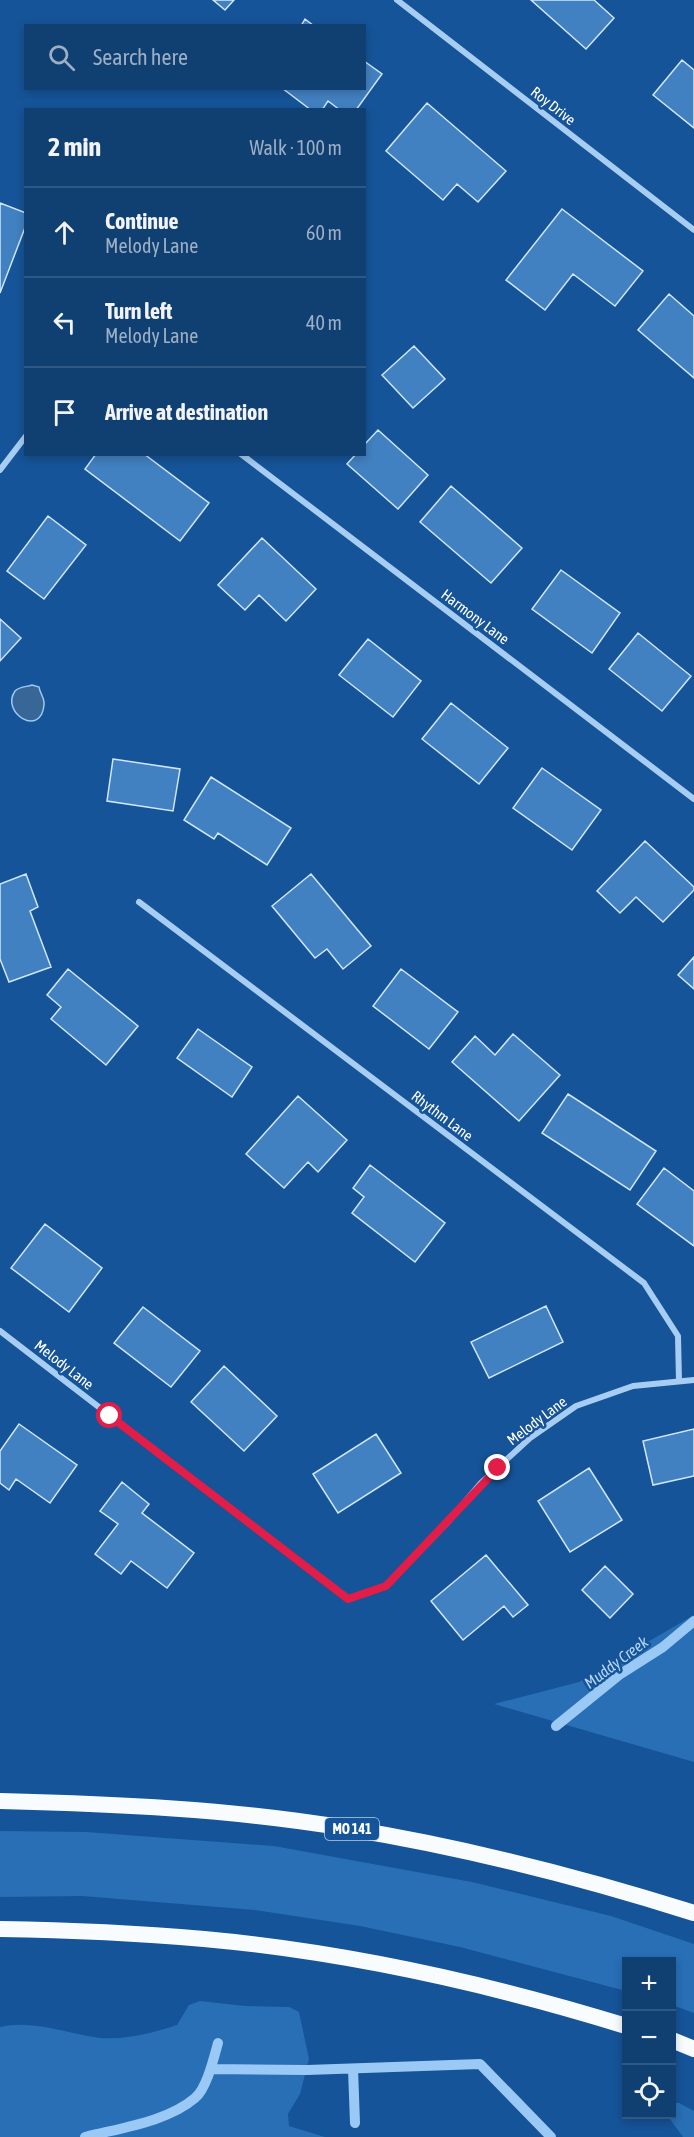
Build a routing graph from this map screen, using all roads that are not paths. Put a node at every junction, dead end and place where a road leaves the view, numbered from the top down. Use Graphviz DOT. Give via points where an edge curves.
graph roads {
  1 [pos="397,0"];
  2 [pos="694,230"];
  3 [pos="24,439"];
  4 [pos="244,456"];
  5 [pos="0,470"];
  6 [pos="694,799"];
  7 [pos="139,902"];
  8 [pos="0,1331"];
  9 [pos="694,1380"];
  10 [pos="679,1381"];
  11 [pos="0,1801"];
  12 [pos="694,1913"];
  13 [pos="0,1929"];
  14 [pos="622,2024"];
  15 [pos="676,2042"];
  16 [pos="694,2049"];
  1 -- 2 [label="street, Roy Drive"];
  3 -- 5 [label="street"];
  4 -- 6 [label="street, Harmony Lane"];
  7 -- 10 [label="street, Rhythm Lane" via="644,1283 678,1336"];
  8 -- 10 [label="street, Melody Lane" via="348,1599 386,1586 481,1483 530,1438 576,1406 633,1386"];
  9 -- 10 [label="street, Melody Lane"];
  11 -- 12 [label="highway, MO 141" via="221,1812 344,1828 578,1878"];
  13 -- 14 [label="highway" via="195,1938 324,1955 443,1977"];
  15 -- 16 [label="highway"];
}
